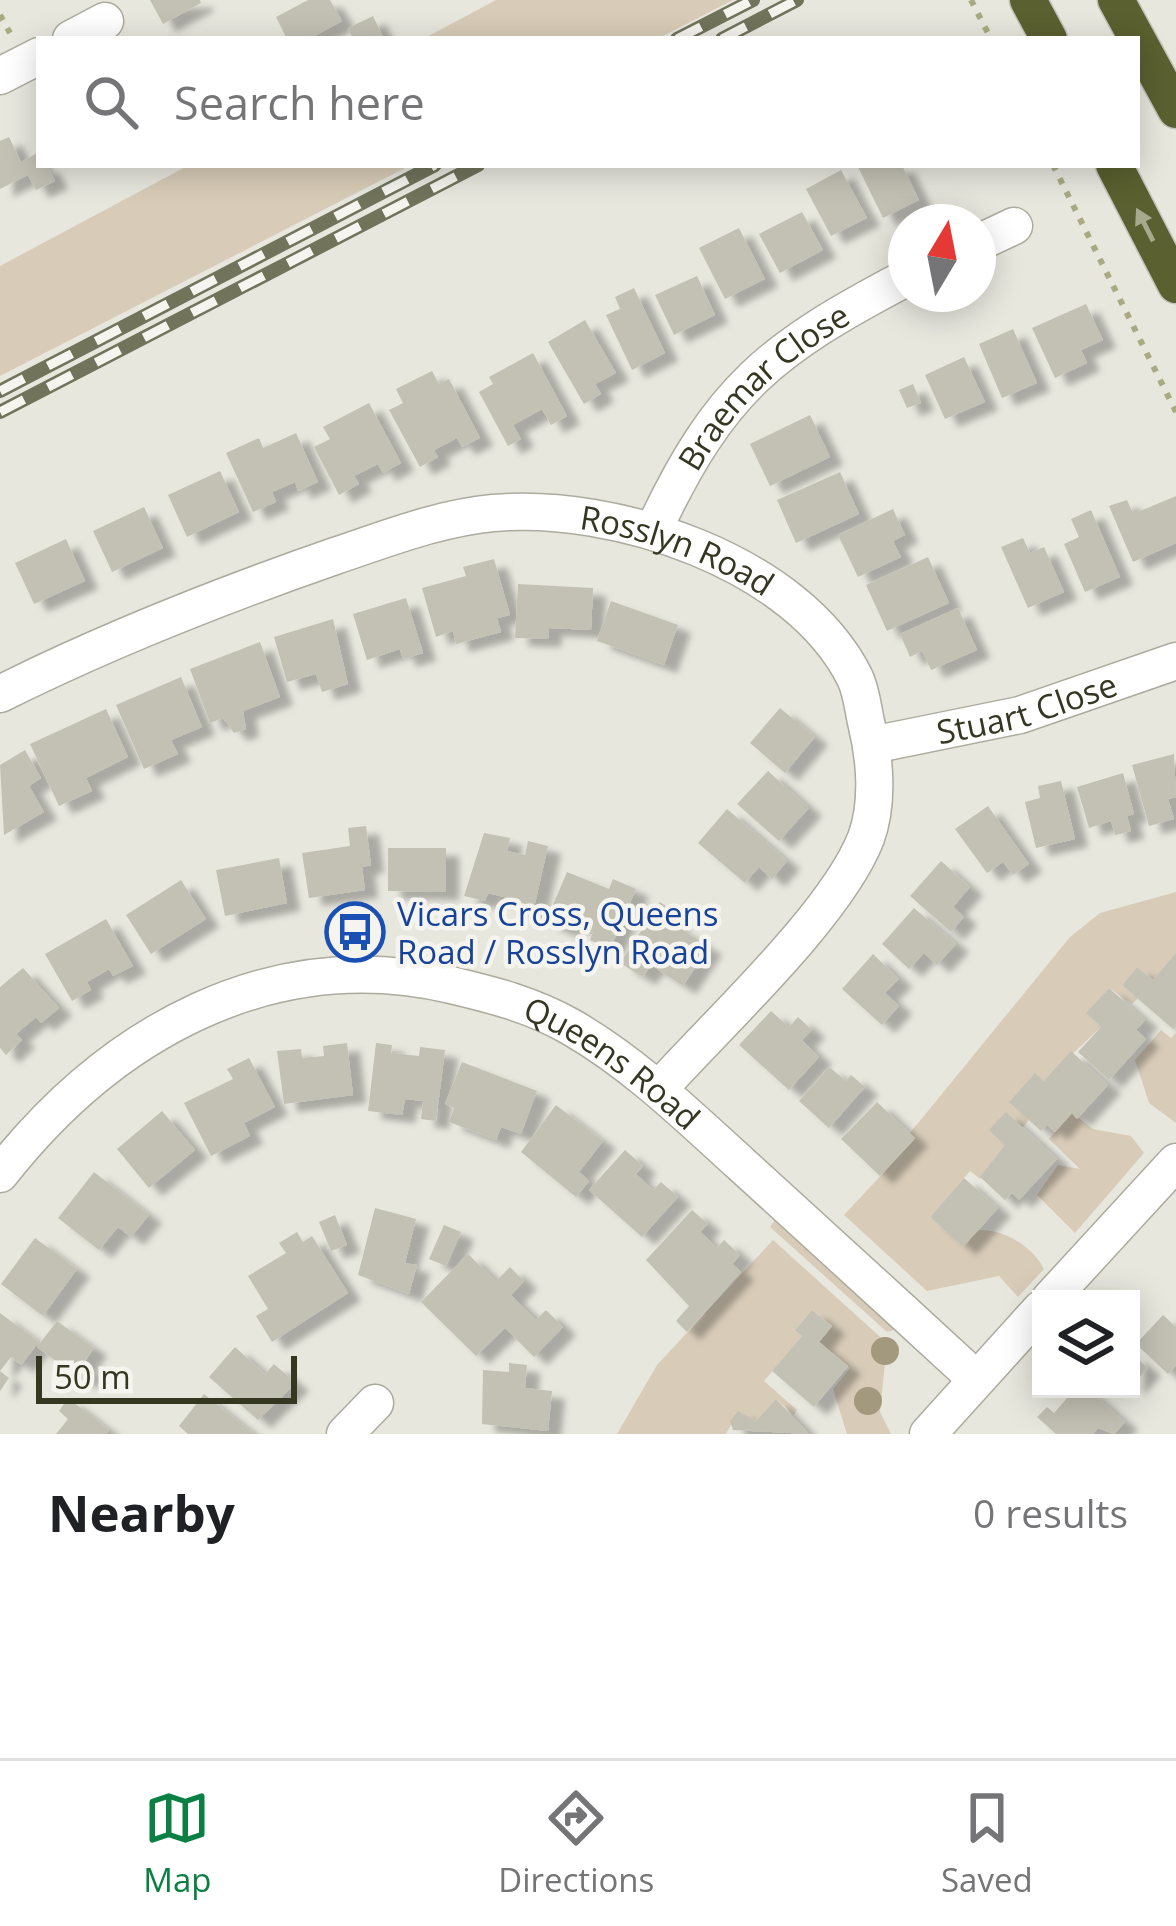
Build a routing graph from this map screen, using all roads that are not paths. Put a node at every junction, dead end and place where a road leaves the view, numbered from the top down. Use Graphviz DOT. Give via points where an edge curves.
graph roads {
  1 [pos="1028,0"];
  2 [pos="1117,0"];
  3 [pos="105,21"];
  4 [pos="77,36"];
  5 [pos="1046,36"];
  6 [pos="1136,36"];
  7 [pos="1140,43"];
  8 [pos="36,58"];
  9 [pos="0,76"];
  10 [pos="1176,110"];
  11 [pos="1116,168"];
  12 [pos="1014,226"];
  13 [pos="996,234"];
  14 [pos="1176,285"];
  15 [pos="888,288"];
  16 [pos="654,529"];
  17 [pos="1176,661"];
  18 [pos="0,694"];
  19 [pos="872,745"];
  20 [pos="658,1089"];
  21 [pos="1176,1162"];
  22 [pos="0,1174"];
  23 [pos="1058,1290"];
  24 [pos="1032,1319"];
  25 [pos="976,1379"];
  26 [pos="375,1402"];
  27 [pos="345,1434"];
  28 [pos="928,1434"];
  1 -- 5 [label="highway"];
  2 -- 6 [label="highway"];
  3 -- 4 [label="street"];
  7 -- 10 [label="highway"];
  8 -- 9 [label="street"];
  14 -- 11 [label="highway, one-way"];
  12 -- 13 [label="street"];
  15 -- 16 [label="street, Braemar Close" via="766,361 692,455"];
  16 -- 18 [label="street, Rosslyn Road" via="575,513 512,513 409,531 196,604"];
  16 -- 19 [label="street, Rosslyn Road" via="733,565 818,629 855,678"];
  17 -- 19 [label="street, Stuart Close" via="1020,716"];
  19 -- 20 [label="street, Rosslyn Road" via="873,806 857,857 820,911"];
  20 -- 22 [label="street, Queens Road" via="572,1027 494,994 396,975 315,977 232,995 148,1035 64,1100"];
  20 -- 25 [label="street, Queens Road"];
  21 -- 23 [label="street"];
  24 -- 25 [label="street"];
  25 -- 28 [label="street"];
  26 -- 27 [label="street"];
}
